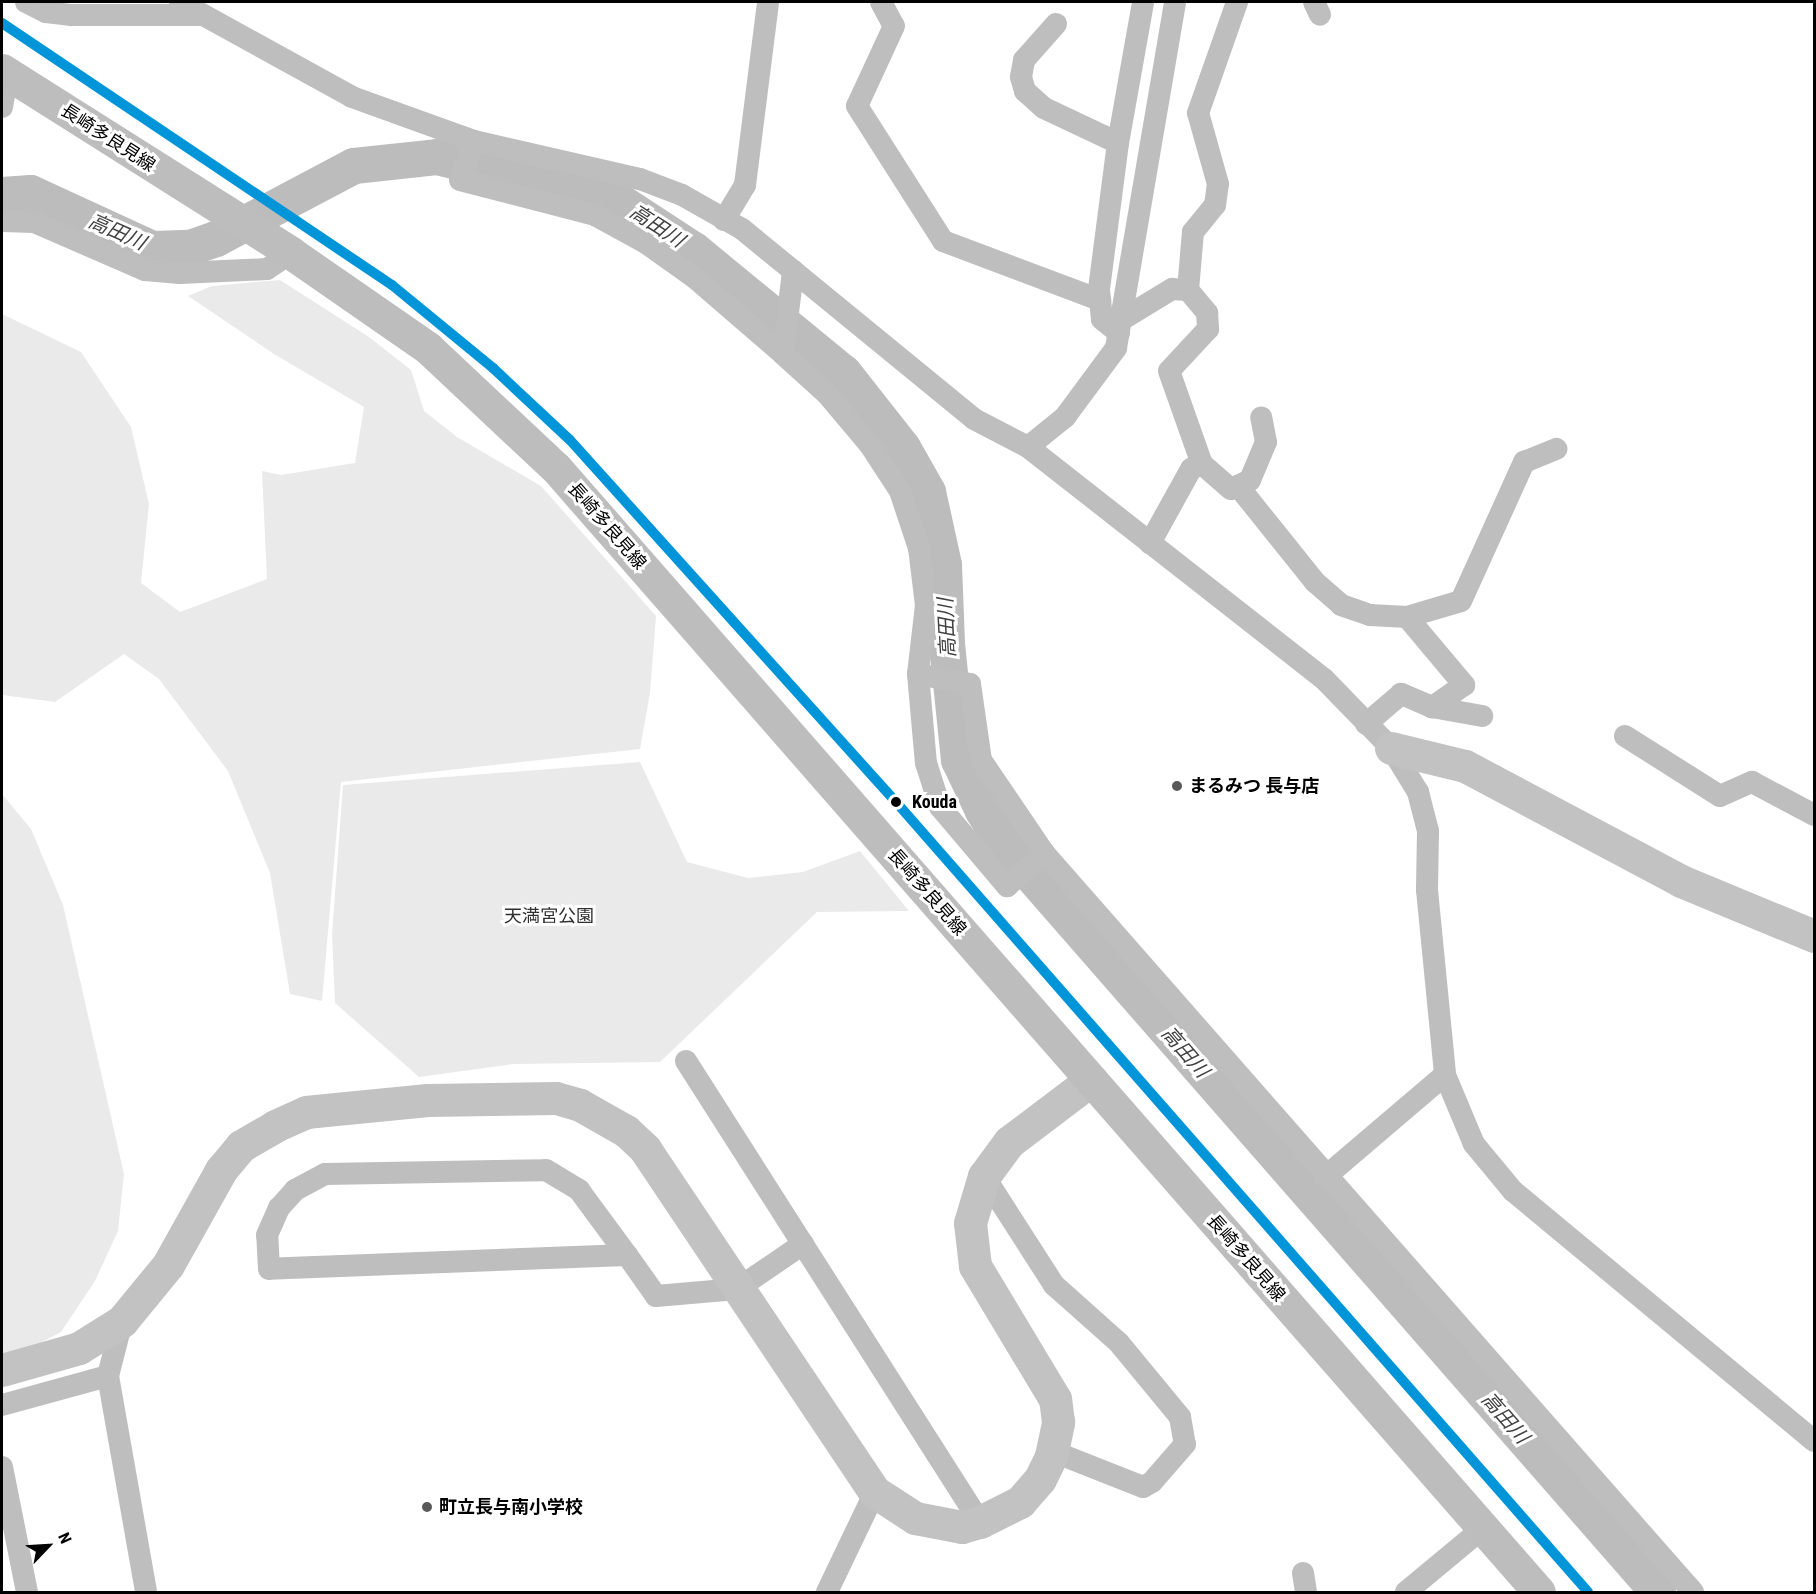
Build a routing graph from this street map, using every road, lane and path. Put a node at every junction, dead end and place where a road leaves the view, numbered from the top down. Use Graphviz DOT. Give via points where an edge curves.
graph roads {
  1 [pos="26,2"];
  2 [pos="180,2"];
  3 [pos="768,2"];
  4 [pos="881,2"];
  5 [pos="1143,2"];
  6 [pos="1175,2"];
  7 [pos="1237,2"];
  8 [pos="200,15"];
  9 [pos="1056,24"];
  10 [pos="5,72"];
  11 [pos="2,107"];
  12 [pos="1118,143"];
  13 [pos="472,145"];
  14 [pos="2,220"];
  15 [pos="724,220"];
  16 [pos="280,247"];
  17 [pos="793,271"];
  18 [pos="1188,290"];
  19 [pos="1100,300"];
  20 [pos="1120,326"];
  21 [pos="783,354"];
  22 [pos="1261,417"];
  23 [pos="1028,447"];
  24 [pos="1557,449"];
  25 [pos="1202,464"];
  26 [pos="1238,486"];
  27 [pos="1150,543"];
  28 [pos="1407,616"];
  29 [pos="918,674"];
  30 [pos="1432,707"];
  31 [pos="1482,716"];
  32 [pos="1366,724"];
  33 [pos="1625,736"];
  34 [pos="1391,748"];
  35 [pos="1815,815"];
  36 [pos="1044,854"];
  37 [pos="1815,936"];
  38 [pos="686,1061"];
  39 [pos="1445,1075"];
  40 [pos="1091,1080"];
  41 [pos="984,1176"];
  42 [pos="1325,1177"];
  43 [pos="803,1244"];
  44 [pos="627,1255"];
  45 [pos="737,1289"];
  46 [pos="122,1321"];
  47 [pos="2,1370"];
  48 [pos="108,1376"];
  49 [pos="2,1405"];
  50 [pos="1815,1442"];
  51 [pos="1052,1451"];
  52 [pos="2,1467"];
  53 [pos="875,1492"];
  54 [pos="980,1522"];
  55 [pos="1483,1528"];
  56 [pos="27,1593"];
  57 [pos="146,1593"];
  58 [pos="827,1593"];
  59 [pos="1406,1593"];
  60 [pos="1539,1593"];
  61 [pos="1693,1593"];
  1 -- 8 [label="street" via="46,12 72,15"];
  2 -- 8 [label="street"];
  3 -- 15 [label="street" via="746,185"];
  4 -- 19 [label="street" via="894,26 857,106 943,241"];
  5 -- 12 [label="street"];
  6 -- 20 [label="street"];
  7 -- 18 [label="street" via="1198,113 1218,184 1215,205 1193,231"];
  8 -- 13 [label="street" via="352,97"];
  9 -- 12 [label="street" via="1024,60 1021,77 1025,91 1044,108"];
  10 -- 11 [label="street"];
  10 -- 16 [label="main road, 長崎多良見線"];
  12 -- 19 [label="street"];
  13 -- 15 [label="street" via="640,178 682,195"];
  13 -- 21 [label="street" via="460,180 595,215 646,243 695,278"];
  14 -- 16 [label="street" via="34,222 145,270 180,273 267,269"];
  15 -- 17 [label="street" via="742,229"];
  16 -- 40 [label="main road, 長崎多良見線" via="428,348 556,468"];
  17 -- 21 [label="street"];
  17 -- 23 [label="street" via="974,419"];
  18 -- 20 [label="street" via="1172,289"];
  18 -- 25 [label="street" via="1202,302 1208,329 1169,371"];
  19 -- 20 [label="street" via="1102,319"];
  20 -- 23 [label="street" via="1116,348 1065,417"];
  21 -- 29 [label="street" via="827,394 870,445 900,491 919,548 926,605"];
  22 -- 26 [label="street" via="1266,442 1262,461 1250,480"];
  23 -- 27 [label="street"];
  24 -- 28 [label="street" via="1524,462 1461,601"];
  25 -- 26 [label="street" via="1231,489"];
  25 -- 27 [label="street" via="1191,470"];
  26 -- 28 [label="street" via="1315,582 1341,605 1370,615"];
  27 -- 32 [label="street" via="1324,679"];
  28 -- 30 [label="street" via="1464,686"];
  29 -- 36 [label="street" via="970,684 981,760"];
  29 -- 36 [label="street" via="926,763 940,807 1007,886"];
  30 -- 31 [label="street"];
  30 -- 32 [label="street" via="1401,694"];
  32 -- 34 [label="street"];
  33 -- 35 [label="street" via="1720,796 1752,782"];
  34 -- 37 [label="street" via="1465,766 1681,881"];
  34 -- 39 [label="street" via="1418,792 1428,831 1427,890"];
  36 -- 42 [label="street"];
  38 -- 43 [label="street"];
  39 -- 42 [label="street"];
  39 -- 50 [label="street" via="1474,1144 1513,1191"];
  40 -- 41 [label="street" via="1009,1142"];
  40 -- 55 [label="main road, 長崎多良見線"];
  41 -- 51 [label="street" via="970,1223 975,1266 1055,1399 1058,1422"];
  41 -- 51 [label="street" via="1054,1285 1119,1343 1180,1417 1185,1444 1143,1487"];
  42 -- 61 [label="street"];
  43 -- 45 [label="street"];
  43 -- 54 [label="street"];
  44 -- 44 [label="street" via="579,1190 546,1170 325,1174 296,1190 279,1208 267,1235 269,1269"];
  44 -- 45 [label="street" via="656,1296"];
  45 -- 46 [label="street" via="645,1149 626,1131 580,1105 555,1098 428,1100 306,1112 241,1146 221,1170 168,1265"];
  45 -- 53 [label="street"];
  46 -- 47 [label="street" via="79,1348"];
  46 -- 48 [label="street"];
  48 -- 49 [label="street"];
  48 -- 57 [label="street"];
  51 -- 54 [label="street" via="1040,1479 1020,1502"];
  52 -- 56 [label="street"];
  53 -- 54 [label="street" via="915,1518 962,1527"];
  53 -- 58 [label="street"];
  55 -- 59 [label="street"];
  55 -- 60 [label="main road, 長崎多良見線"];
}
